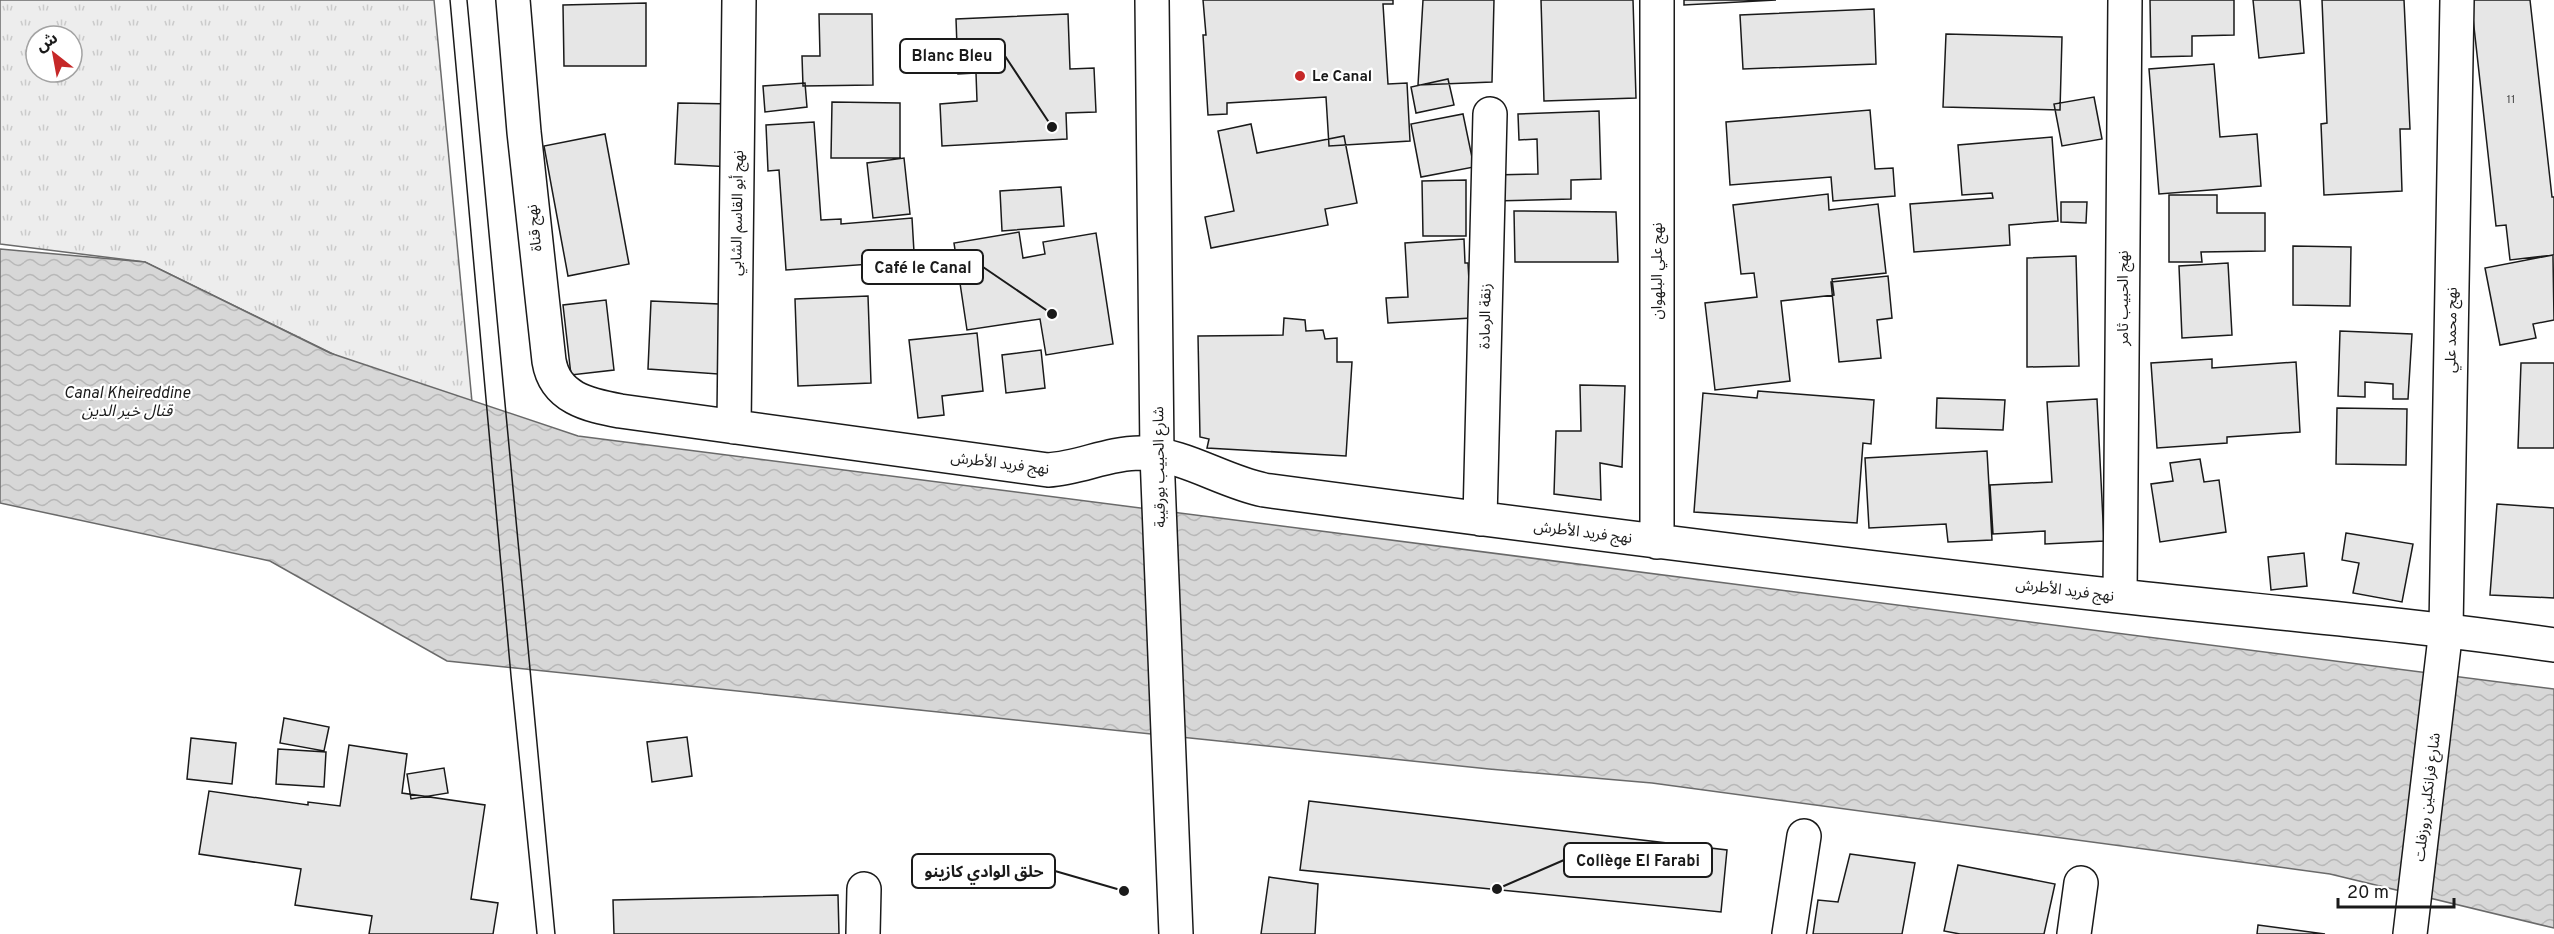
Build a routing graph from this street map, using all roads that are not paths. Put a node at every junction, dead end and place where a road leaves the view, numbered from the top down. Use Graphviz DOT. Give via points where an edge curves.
graph roads {
  1 [pos="513,0"];
  2 [pos="740,0"];
  3 [pos="1152,0"];
  4 [pos="1657,0"];
  5 [pos="2125,0"];
  6 [pos="2457,0"];
  7 [pos="1490,114"];
  8 [pos="620,411"];
  9 [pos="734,427"];
  10 [pos="1158,462"];
  11 [pos="1480,519"];
  12 [pos="1657,542"];
  13 [pos="2120,596"];
  14 [pos="2445,645"];
  15 [pos="2554,645"];
  16 [pos="1804,836"];
  17 [pos="2081,883"];
  18 [pos="864,889"];
  19 [pos="2411,920"];
  20 [pos="863,934"];
  21 [pos="1176,934"];
  22 [pos="1789,934"];
  23 [pos="2074,934"];
  1 -- 8 [label="street, نهج قناة" via="550,370 562,390 577,400"];
  2 -- 9 [label="street, نهج أبو القاسم الشابي"];
  3 -- 10 [label="street, شارع الحبيب بورقيبة"];
  4 -- 12 [label="street, نهج علي البلهوان"];
  5 -- 13 [label="street, نهج الحبيب ثامر"];
  6 -- 14 [label="street, نهج محمد علي"];
  7 -- 11 [label="street, زنقة الرمادة"];
  8 -- 9 [label="street, نهج فريد الأطرش"];
  9 -- 10 [label="street, نهج فريد الأطرش" via="1048,470 1066,469 1112,455"];
  10 -- 11 [label="street, نهج فريد الأطرش" via="1194,464 1255,488"];
  10 -- 21 [label="street, شارع الحبيب بورقيبة"];
  11 -- 12 [label="street, نهج فريد الأطرش"];
  12 -- 13 [label="street, نهج فريد الأطرش"];
  13 -- 14 [label="street, نهج فريد الأطرش"];
  14 -- 15 [label="street, نهج فريد الأطرش"];
  14 -- 19 [label="street, شارع فرانكلين روزفلت"];
  16 -- 22 [label="street"];
  17 -- 23 [label="street"];
  18 -- 20 [label="street"];
}
